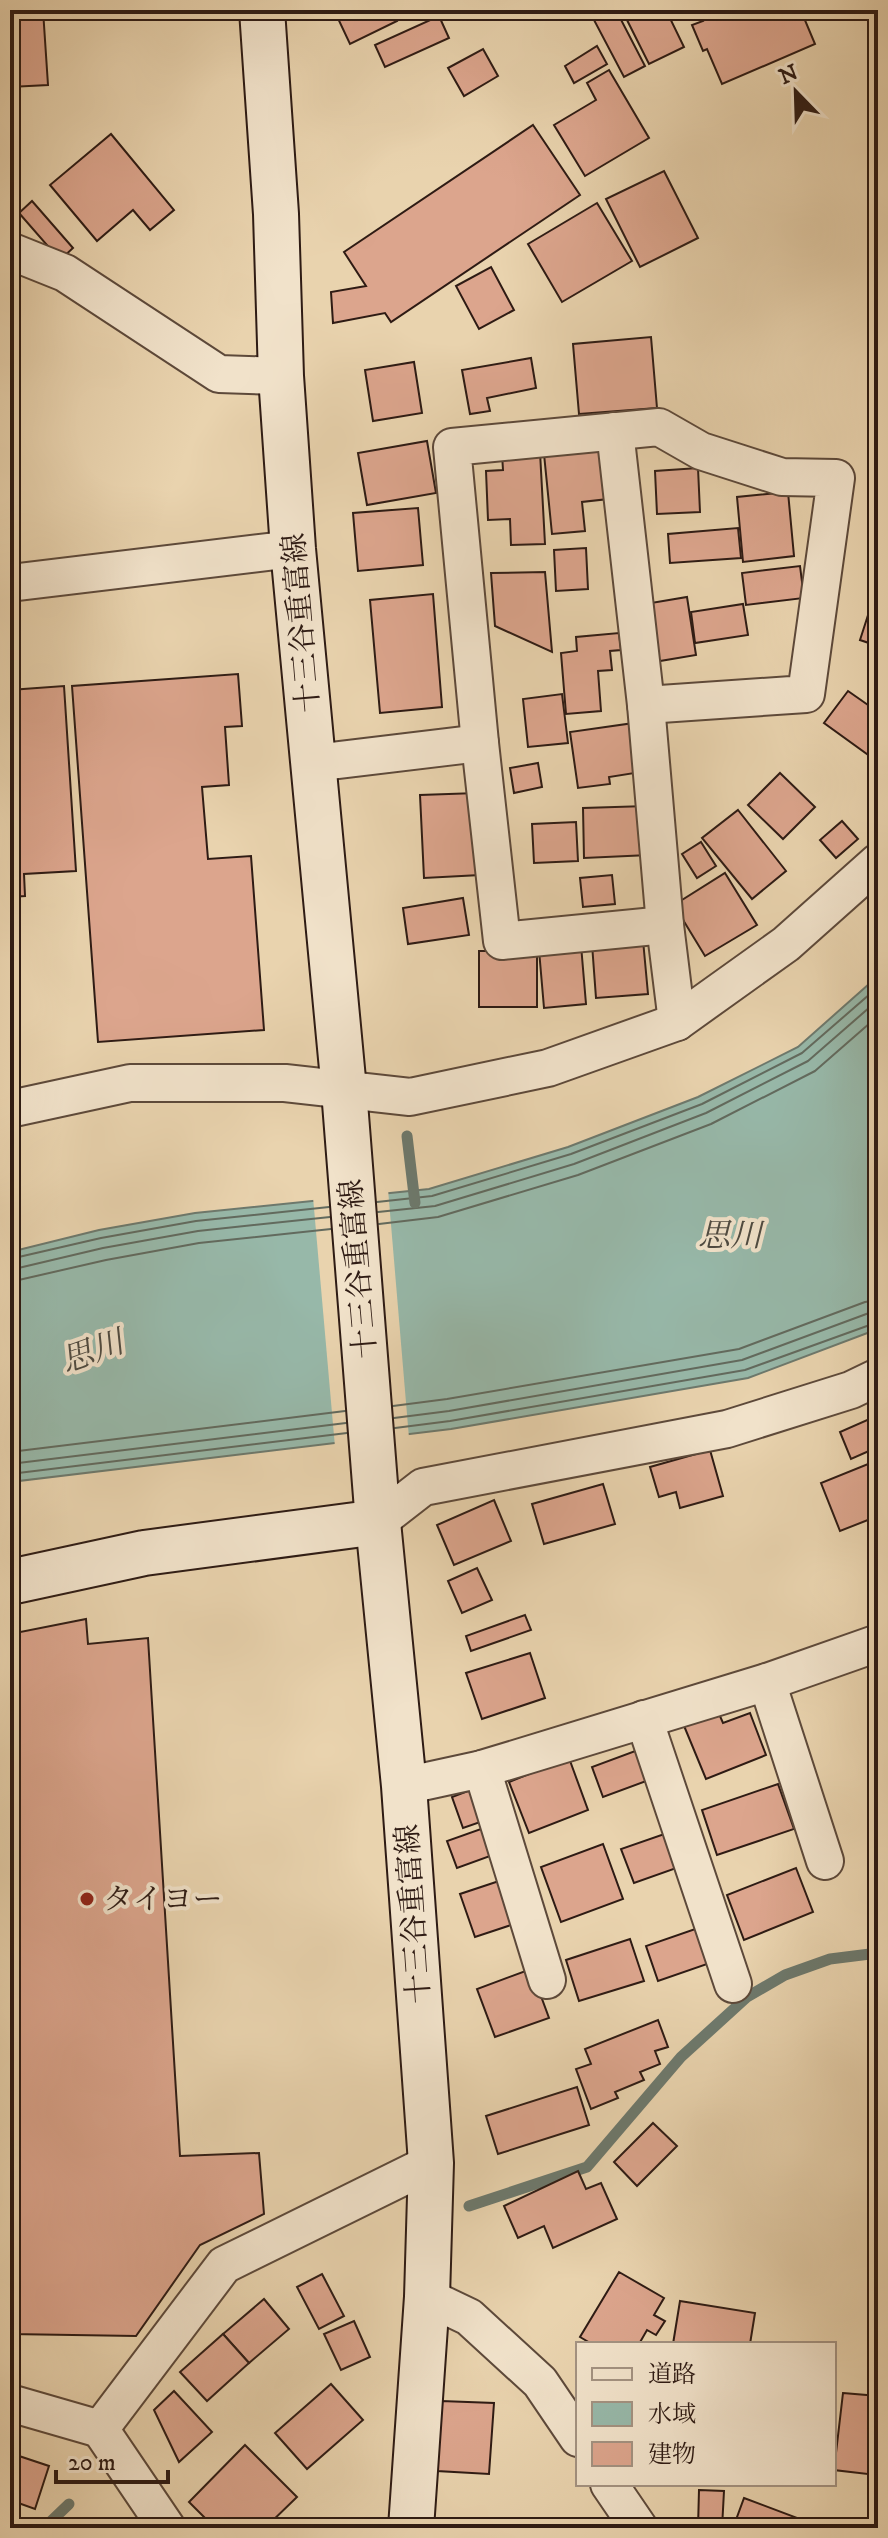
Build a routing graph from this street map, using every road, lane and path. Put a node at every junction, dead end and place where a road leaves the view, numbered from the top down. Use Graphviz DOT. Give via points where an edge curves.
graph roads {
  1 [pos="262,10"];
  2 [pos="10,251"];
  3 [pos="281,376"];
  4 [pos="615,431"];
  5 [pos="293,549"];
  6 [pos="10,583"];
  7 [pos="646,705"];
  8 [pos="480,743"];
  9 [pos="314,763"];
  10 [pos="878,862"];
  11 [pos="665,925"];
  12 [pos="677,1022"];
  13 [pos="10,1109"];
  14 [pos="346,1109"];
  15 [pos="878,1377"];
  16 [pos="378,1522"];
  17 [pos="10,1582"];
  18 [pos="878,1643"];
  19 [pos="767,1682"];
  20 [pos="644,1719"];
  21 [pos="482,1769"];
  22 [pos="404,1786"];
  23 [pos="825,1861"];
  24 [pos="547,1980"];
  25 [pos="733,1984"];
  26 [pos="431,2163"];
  27 [pos="427,2297"];
  28 [pos="10,2403"];
  29 [pos="100,2429"];
  30 [pos="576,2435"];
  31 [pos="610,2486"];
  32 [pos="167,2528"];
  33 [pos="411,2528"];
  34 [pos="639,2528"];
  1 -- 3 [label="main road, 十三谷重富線"];
  2 -- 3 [label="street" via="65,273 219,374"];
  3 -- 5 [label="main road, 十三谷重富線"];
  4 -- 7 [label="street"];
  4 -- 7 [label="street" via="659,427 701,451 782,477 836,478 806,694"];
  4 -- 8 [label="street" via="452,447"];
  5 -- 6 [label="street"];
  5 -- 9 [label="main road, 十三谷重富線"];
  7 -- 11 [label="street"];
  8 -- 9 [label="street"];
  8 -- 11 [label="street" via="502,941"];
  9 -- 14 [label="main road, 十三谷重富線"];
  10 -- 12 [label="street" via="786,944"];
  11 -- 12 [label="street"];
  12 -- 14 [label="street" via="548,1068"];
  13 -- 14 [label="street" via="130,1083 285,1083"];
  14 -- 16 [label="main road, 十三谷重富線"];
  15 -- 16 [label="street" via="727,1429 423,1487"];
  16 -- 17 [label="main road" via="144,1553"];
  16 -- 22 [label="main road, 十三谷重富線"];
  18 -- 19 [label="street"];
  19 -- 20 [label="street"];
  19 -- 23 [label="street"];
  20 -- 21 [label="street"];
  20 -- 25 [label="street"];
  21 -- 22 [label="street"];
  21 -- 24 [label="street"];
  22 -- 26 [label="main road, 十三谷重富線"];
  26 -- 27 [label="main road, 十三谷重富線"];
  26 -- 29 [label="street" via="224,2265"];
  27 -- 30 [label="street" via="469,2317 540,2382"];
  27 -- 33 [label="main road, 十三谷重富線"];
  28 -- 29 [label="street"];
  29 -- 32 [label="street"];
  31 -- 34 [label="street"];
}
